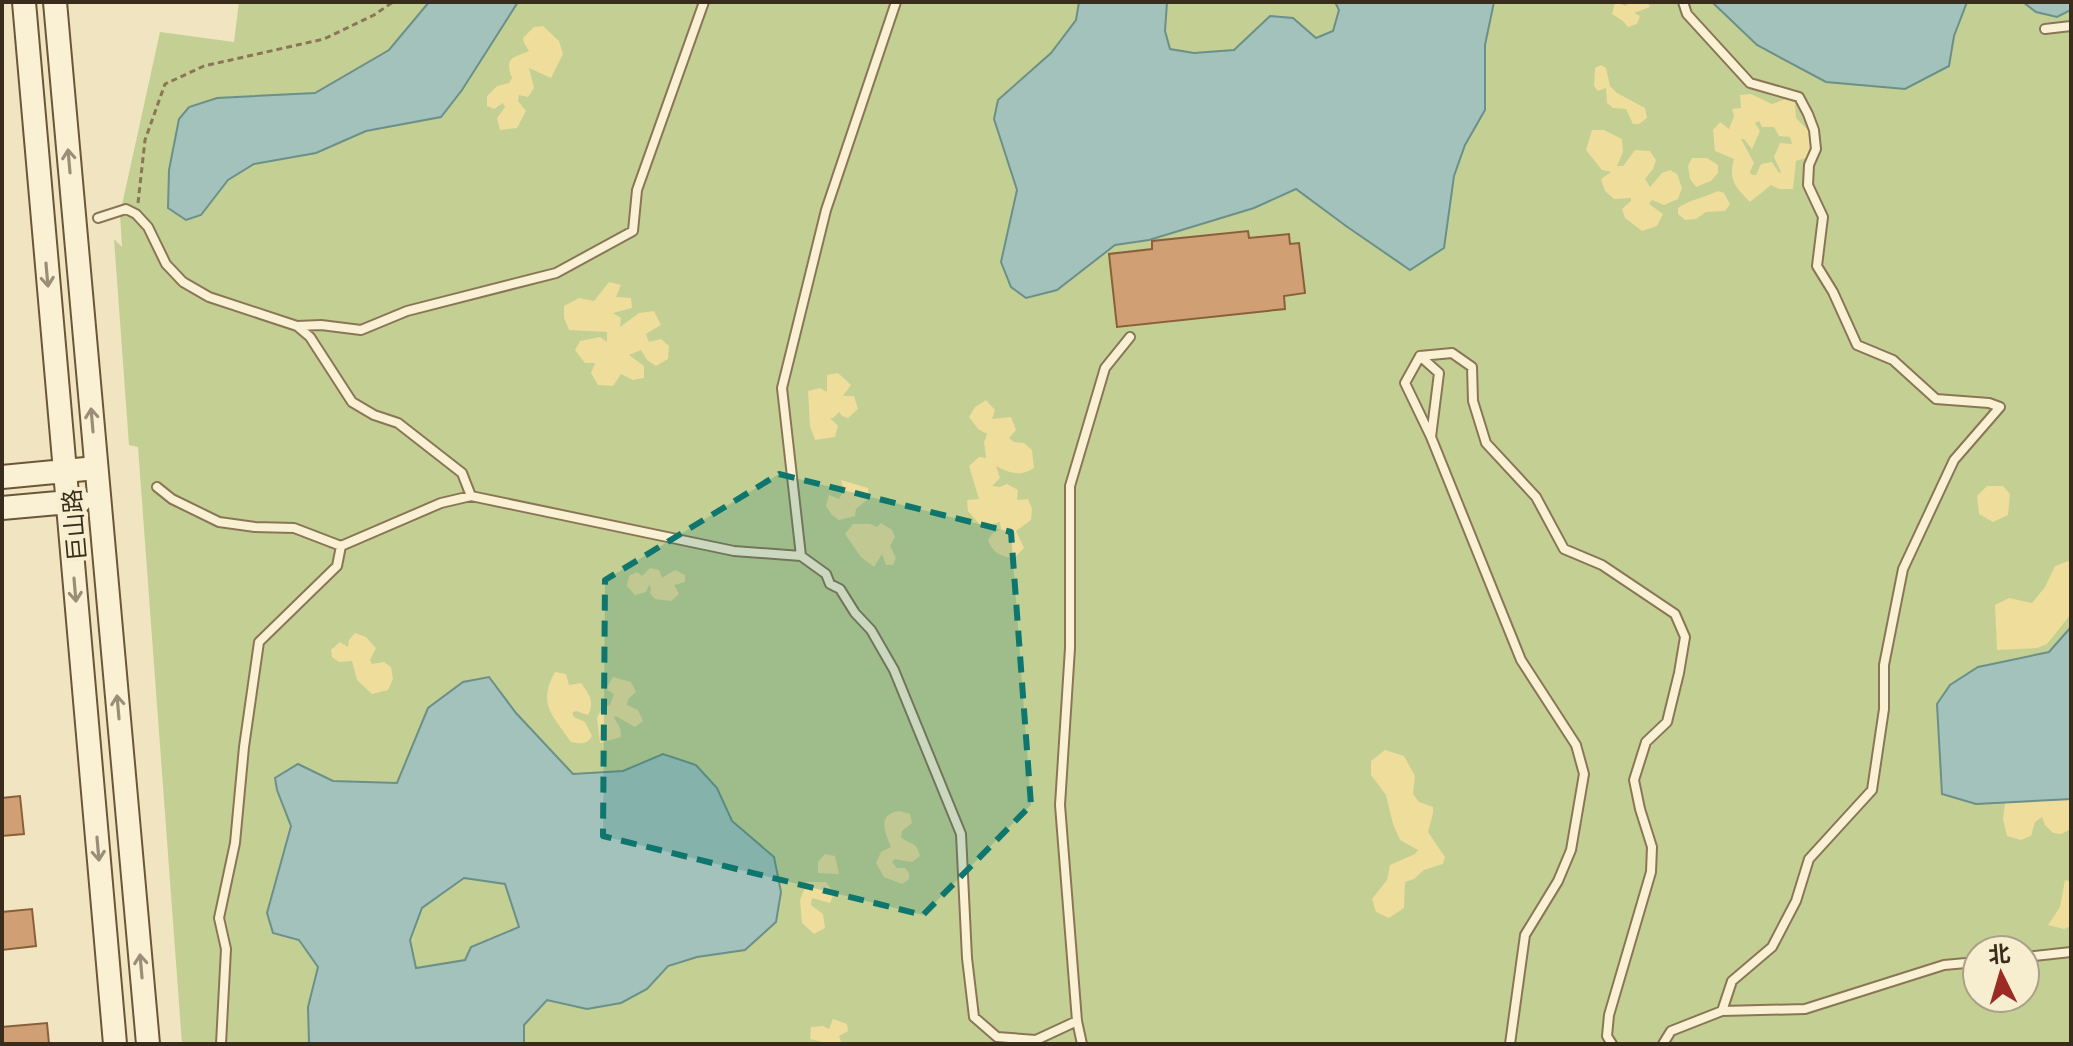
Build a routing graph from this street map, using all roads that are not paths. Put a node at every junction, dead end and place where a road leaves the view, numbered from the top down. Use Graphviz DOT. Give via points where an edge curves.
graph roads {
  1 [pos="24,2"];
  2 [pos="55,2"];
  3 [pos="704,2"];
  4 [pos="896,2"];
  5 [pos="1683,2"];
  6 [pos="2071,26"];
  7 [pos="2045,29"];
  8 [pos="98,218"];
  9 [pos="297,326"];
  10 [pos="1130,337"];
  11 [pos="1420,356"];
  12 [pos="1431,437"];
  13 [pos="96,468"];
  14 [pos="64,470"];
  15 [pos="2,477"];
  16 [pos="157,487"];
  17 [pos="471,496"];
  18 [pos="99,500"];
  19 [pos="67,503"];
  20 [pos="2,508"];
  21 [pos="341,546"];
  22 [pos="801,556"];
  23 [pos="2071,952"];
  24 [pos="2041,955"];
  25 [pos="1961,963"];
  26 [pos="1722,1011"];
  27 [pos="1077,1021"];
  28 [pos="115,1044"];
  29 [pos="148,1044"];
  30 [pos="221,1044"];
  31 [pos="1082,1044"];
  32 [pos="1510,1044"];
  33 [pos="1612,1044"];
  34 [pos="1663,1044"];
  1 -- 14 [label="main road, 巨山路, one-way"];
  13 -- 2 [label="main road, 巨山路, one-way"];
  3 -- 9 [label="lane" via="637,190 633,231 556,273 407,311 361,330"];
  4 -- 22 [label="lane" via="826,210 782,388"];
  5 -- 26 [label="lane" via="1687,14 1750,83 1799,97 1808,114 1816,149 1808,185 1823,217 1817,266 1857,345 1893,360 1936,399 2000,407 1954,460 1903,569 1884,665 1884,709 1872,790 1809,859 1796,901 1772,947 1732,981"];
  6 -- 7 [label="lane"];
  8 -- 9 [label="lane" via="126,209 136,214 183,282 209,297"];
  9 -- 17 [label="lane" via="310,337 352,402 398,423 462,473"];
  10 -- 27 [label="lane" via="1105,368 1070,486 1070,648 1060,805"];
  11 -- 12 [label="lane" via="1439,373"];
  11 -- 12 [label="lane" via="1405,383"];
  11 -- 33 [label="lane" via="1452,353 1472,367 1473,401 1486,443 1536,497 1564,549 1602,565 1675,614 1685,637 1667,722 1646,742 1634,780 1652,847 1651,872 1609,1015 1607,1036"];
  12 -- 32 [label="lane" via="1521,660 1576,745 1584,774 1571,850 1525,935"];
  13 -- 14 [label="main road"];
  13 -- 18 [label="main road, 巨山路"];
  14 -- 15 [label="main road"];
  14 -- 19 [label="main road, 巨山路"];
  16 -- 21 [label="lane" via="219,522 294,528"];
  17 -- 21 [label="lane" via="441,503"];
  17 -- 22 [label="lane" via="734,551"];
  18 -- 19 [label="main road"];
  29 -- 18 [label="main road, 巨山路, one-way"];
  19 -- 20 [label="main road"];
  19 -- 28 [label="main road, 巨山路, one-way"];
  21 -- 30 [label="lane" via="337,566 259,642 235,843 219,918 226,949"];
  22 -- 27 [label="lane" via="826,574 871,630 894,670 961,834 974,1017 997,1037 1036,1040"];
  23 -- 24 [label="lane"];
  25 -- 26 [label="lane" via="1805,1009"];
  26 -- 34 [label="lane" via="1671,1031"];
  27 -- 31 [label="lane"];
}
